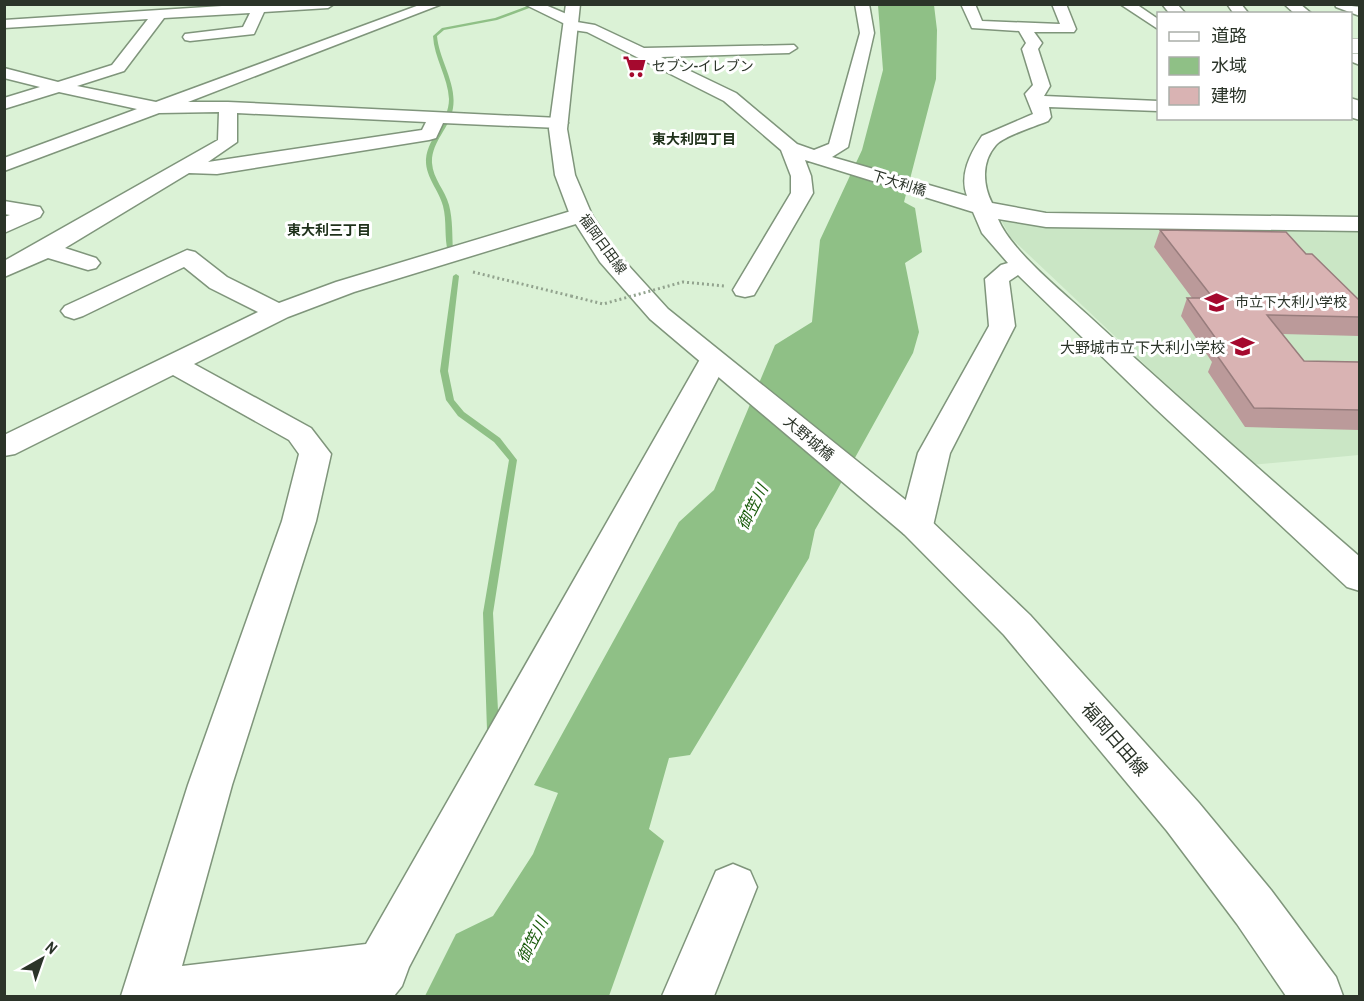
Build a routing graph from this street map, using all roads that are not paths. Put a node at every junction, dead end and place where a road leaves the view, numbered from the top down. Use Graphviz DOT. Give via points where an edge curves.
graph roads {
  1 [pos="94,4"];
  2 [pos="328,4"];
  3 [pos="436,4"];
  4 [pos="862,4"];
  5 [pos="968,4"];
  6 [pos="1059,4"];
  7 [pos="1126,4"];
  8 [pos="1341,4"];
  9 [pos="532,5"];
  10 [pos="224,8"];
  11 [pos="260,8"];
  12 [pos="1359,12"];
  13 [pos="160,14"];
  14 [pos="572,17"];
  15 [pos="66,20"];
  16 [pos="29,22"];
  17 [pos="4,24"];
  18 [pos="1157,24"];
  19 [pos="1023,27"];
  20 [pos="55,36"];
  21 [pos="190,37"];
  22 [pos="13,38"];
  23 [pos="789,48"];
  24 [pos="642,53"];
  25 [pos="4,73"];
  26 [pos="234,79"];
  27 [pos="181,82"];
  28 [pos="118,83"];
  29 [pos="57,87"];
  30 [pos="86,94"];
  31 [pos="1037,101"];
  32 [pos="4,104"];
  33 [pos="1157,106"];
  34 [pos="228,107"];
  35 [pos="158,108"];
  36 [pos="444,119"];
  37 [pos="560,123"];
  38 [pos="790,148"];
  39 [pos="821,159"];
  40 [pos="4,165"];
  41 [pos="187,167"];
  42 [pos="976,206"];
  43 [pos="4,207"];
  44 [pos="581,215"];
  45 [pos="1359,224"];
  46 [pos="4,226"];
  47 [pos="46,249"];
  48 [pos="88,263"];
  49 [pos="1023,266"];
  50 [pos="4,270"];
  51 [pos="734,288"];
  52 [pos="74,311"];
  53 [pos="279,312"];
  54 [pos="175,365"];
  55 [pos="721,366"];
  56 [pos="4,447"];
  57 [pos="902,515"];
  58 [pos="1359,578"];
  59 [pos="733,887"];
  60 [pos="375,982"];
  61 [pos="147,996"];
  62 [pos="688,996"];
  63 [pos="1317,996"];
  1 -- 15 [label="main road"];
  2 -- 11 [label="main road"];
  3 -- 26 [label="main road"];
  4 -- 39 [label="main road" via="867,33 838,147"];
  5 -- 19 [label="main road" via="977,25"];
  6 -- 19 [label="main road" via="1069,29"];
  7 -- 18 [label="main road"];
  8 -- 12 [label="main road"];
  9 -- 14 [label="main road"];
  10 -- 11 [label="main road"];
  10 -- 13 [label="main road"];
  11 -- 21 [label="main road" via="249,32"];
  13 -- 15 [label="main road"];
  13 -- 29 [label="main road" via="118,68"];
  14 -- 24 [label="main road"];
  14 -- 37 [label="main road, 福岡日田線"];
  15 -- 16 [label="main road"];
  15 -- 20 [label="main road"];
  16 -- 17 [label="main road"];
  16 -- 22 [label="main road"];
  19 -- 31 [label="main road" via="1032,37 1030,49 1041,76 1042,86 1034,94"];
  23 -- 24 [label="main road"];
  24 -- 38 [label="main road" via="730,97"];
  25 -- 29 [label="main road"];
  26 -- 27 [label="main road"];
  26 -- 35 [label="main road"];
  28 -- 30 [label="main road"];
  29 -- 30 [label="main road"];
  29 -- 32 [label="main road"];
  30 -- 35 [label="main road"];
  31 -- 33 [label="main road"];
  31 -- 42 [label="main road" via="1042,117 988,140 976,164"];
  34 -- 35 [label="main road"];
  34 -- 36 [label="main road"];
  34 -- 41 [label="main road" via="227,142"];
  35 -- 40 [label="main road"];
  36 -- 37 [label="main road"];
  36 -- 41 [label="main road" via="429,134 217,168"];
  37 -- 44 [label="main road, 福岡日田線" via="565,175"];
  38 -- 39 [label="main road, 下大利橋"];
  38 -- 51 [label="main road" via="801,176 802,193"];
  39 -- 42 [label="main road, 下大利橋"];
  41 -- 47 [label="main road"];
  42 -- 45 [label="main road, 下大利橋" via="1046,220"];
  42 -- 49 [label="main road" via="993,233"];
  43 -- 46 [label="main road" via="32,212"];
  44 -- 53 [label="main road" via="345,287"];
  44 -- 55 [label="main road, 福岡日田線" via="608,256 659,314"];
  47 -- 48 [label="main road"];
  47 -- 50 [label="main road"];
  49 -- 57 [label="main road" via="997,279 1002,326"];
  49 -- 58 [label="main road" via="1165,402"];
  52 -- 53 [label="main road" via="187,257 229,290"];
  53 -- 54 [label="main road"];
  54 -- 56 [label="main road"];
  54 -- 61 [label="main road" via="300,434 315,454 299,521 210,785"];
  55 -- 57 [label="main road, 大野城橋"];
  55 -- 60 [label="main road"];
  57 -- 63 [label="main road, 福岡日田線" via="1017,625 1182,817 1254,907"];
  59 -- 62 [label="main road"];
  60 -- 61 [label="main road"];
}
